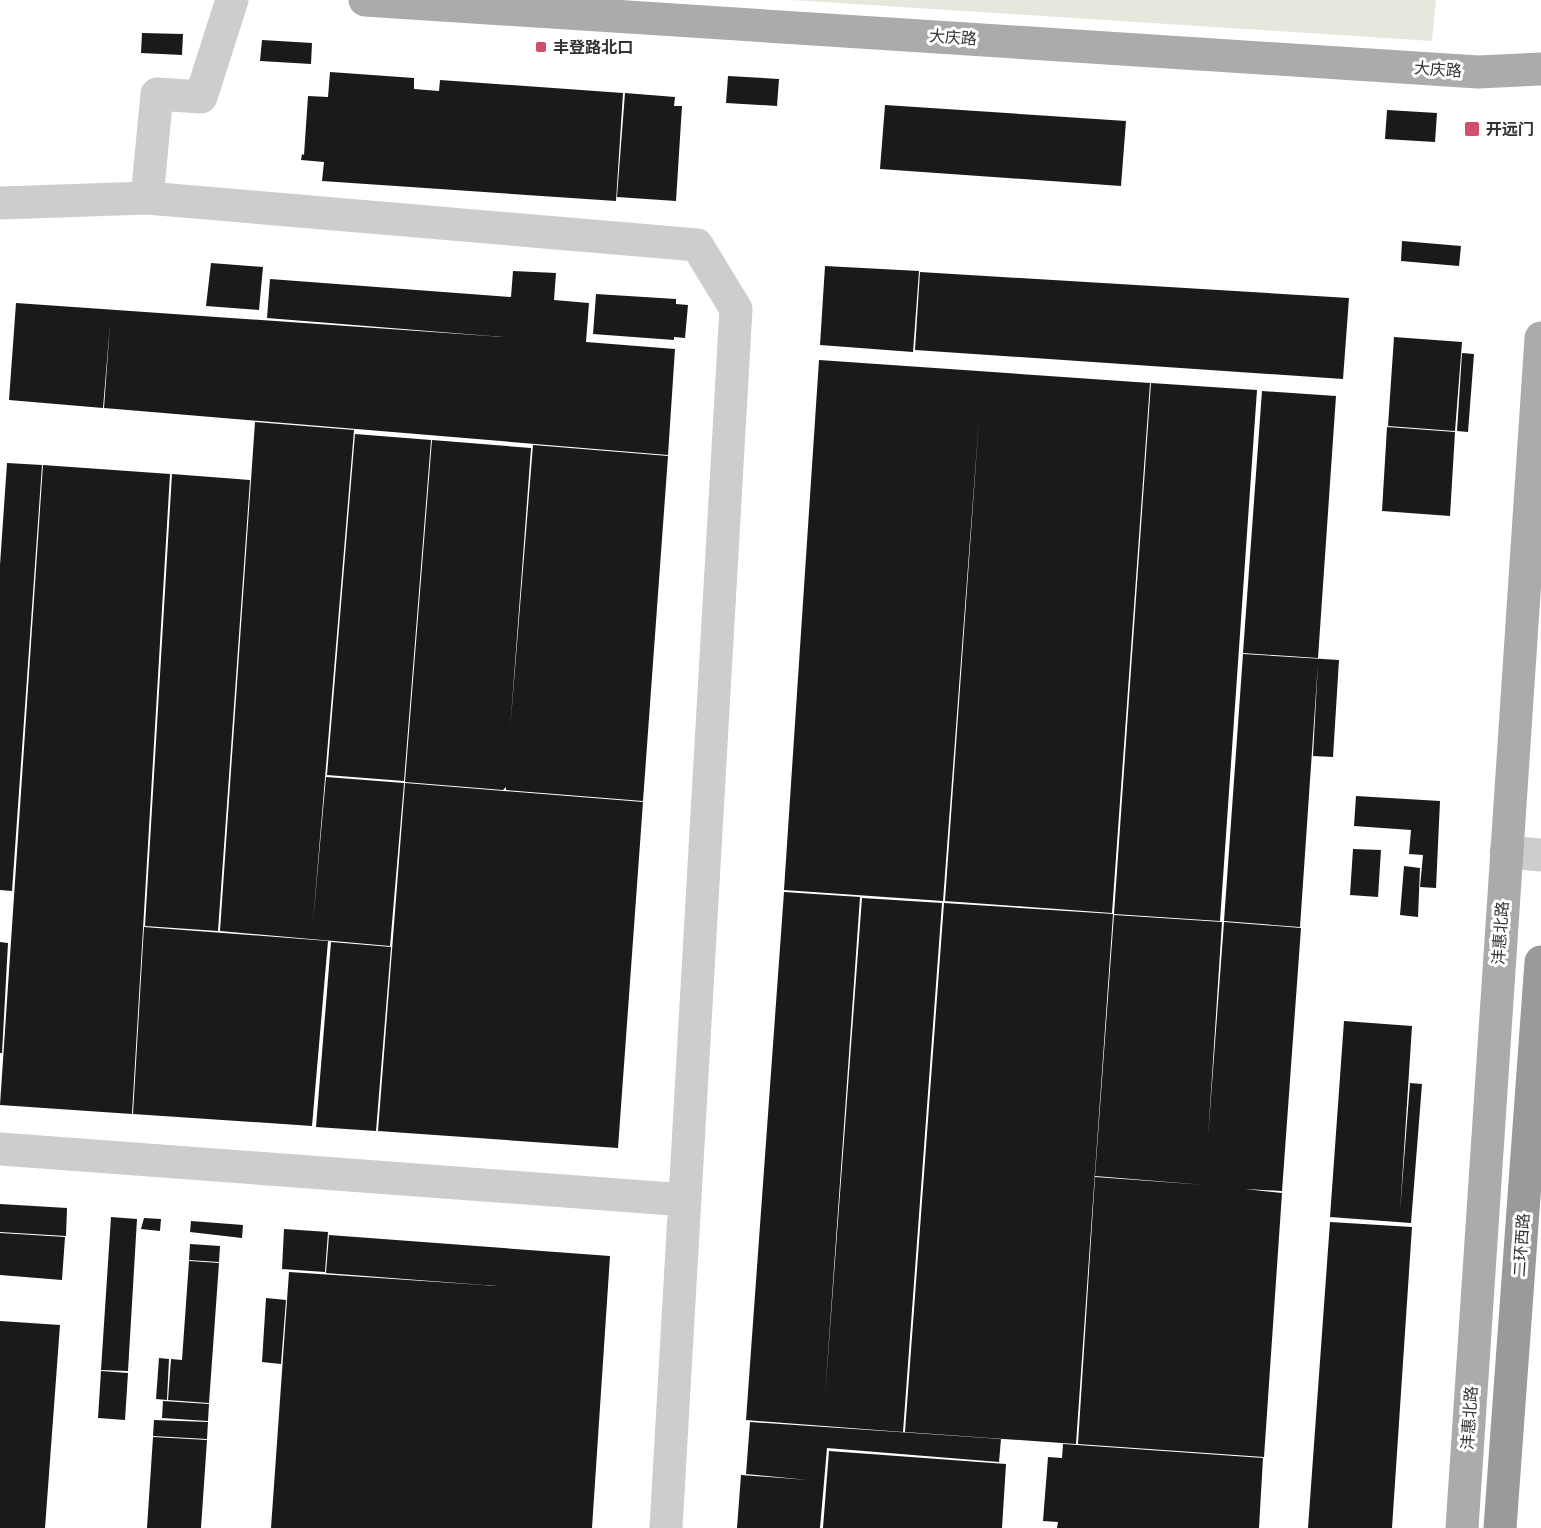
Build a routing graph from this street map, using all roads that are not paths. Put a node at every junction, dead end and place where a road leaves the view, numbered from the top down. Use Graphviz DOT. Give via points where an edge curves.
graph roads {
  1 [pos="232,0"];
  2 [pos="365,0"];
  3 [pos="1541,69"];
  4 [pos="147,198"];
  5 [pos="0,203"];
  6 [pos="1541,338"];
  7 [pos="1506,852"];
  8 [pos="1541,855"];
  9 [pos="1541,962"];
  10 [pos="0,1149"];
  11 [pos="685,1200"];
  12 [pos="666,1528"];
  13 [pos="1462,1528"];
  14 [pos="1500,1528"];
  1 -- 4 [label="street" via="201,97 157,94"];
  2 -- 3 [label="main road, 大庆路" via="1478,72"];
  4 -- 5 [label="street"];
  4 -- 11 [label="street" via="697,245 736,309"];
  6 -- 7 [label="main road, 沣惠北路"];
  7 -- 8 [label="street"];
  7 -- 13 [label="main road, 沣惠北路"];
  9 -- 14 [label="highway, 二环西路"];
  10 -- 11 [label="street"];
  11 -- 12 [label="street"];
}
